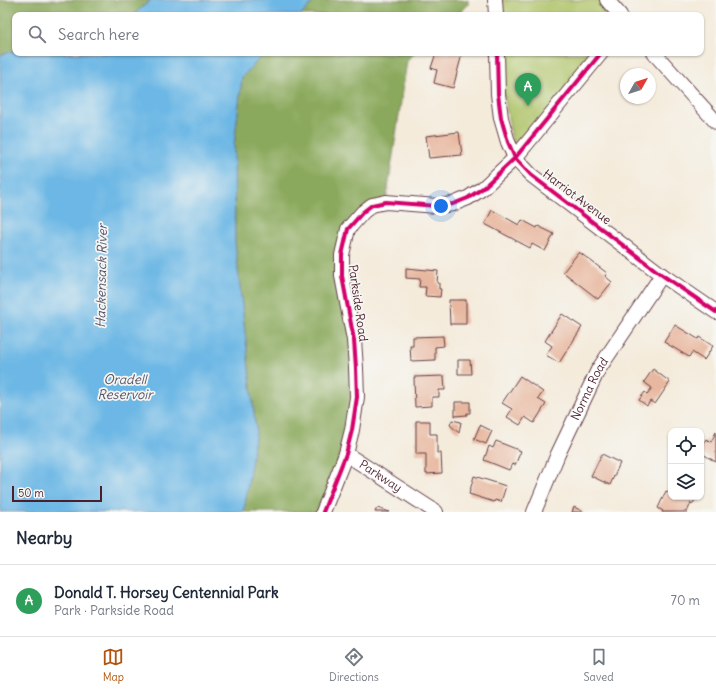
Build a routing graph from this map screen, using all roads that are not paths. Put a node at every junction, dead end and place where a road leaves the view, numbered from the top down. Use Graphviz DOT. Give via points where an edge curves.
graph roads {
  1 [pos="495,0"];
  2 [pos="607,0"];
  3 [pos="496,12"];
  4 [pos="617,12"];
  5 [pos="497,56"];
  6 [pos="598,56"];
  7 [pos="657,56"];
  8 [pos="716,122"];
  9 [pos="515,158"];
  10 [pos="662,275"];
  11 [pos="716,312"];
  12 [pos="346,454"];
  13 [pos="324,512"];
  14 [pos="436,512"];
  15 [pos="534,512"];
  1 -- 3 [label="street"];
  2 -- 4 [label="street"];
  5 -- 9 [label="street, Harriot Avenue" via="501,118"];
  6 -- 9 [label="street, Parkside Road"];
  7 -- 8 [label="street"];
  9 -- 10 [label="street, Harriot Avenue" via="531,175"];
  9 -- 12 [label="street, Parkside Road" via="483,188 468,198 453,204 436,206 386,202 372,205 348,229 342,255 342,276 354,340 357,397"];
  10 -- 11 [label="street, Harriot Avenue"];
  10 -- 15 [label="street, Norma Road" via="598,370"];
  12 -- 13 [label="street, Parkside Road"];
  12 -- 14 [label="street, Parkway"];
}
